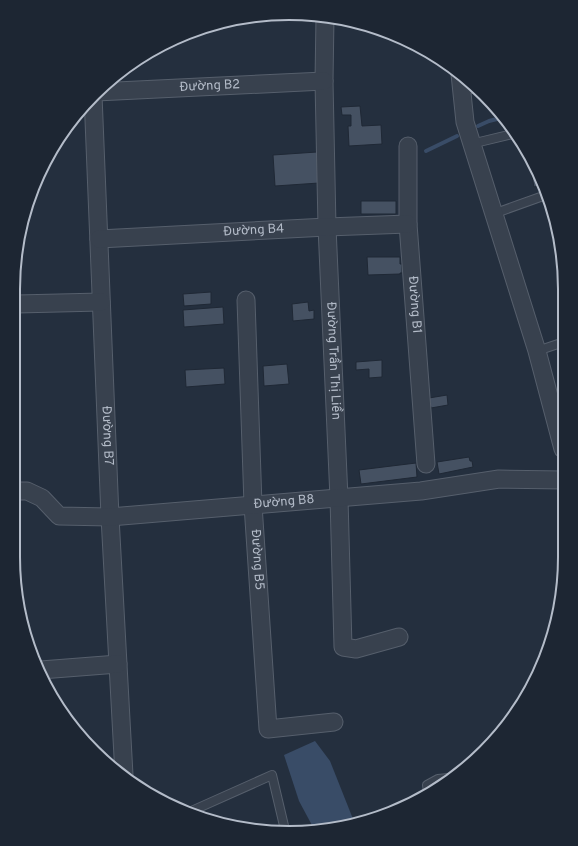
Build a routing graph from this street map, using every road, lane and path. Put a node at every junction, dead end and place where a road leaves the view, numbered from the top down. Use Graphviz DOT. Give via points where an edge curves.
graph roads {
  1 [pos="325,22"];
  2 [pos="324,81"];
  3 [pos="466,87"];
  4 [pos="107,91"];
  5 [pos="93,105"];
  6 [pos="509,135"];
  7 [pos="471,144"];
  8 [pos="408,146"];
  9 [pos="542,197"];
  10 [pos="493,214"];
  11 [pos="408,224"];
  12 [pos="327,227"];
  13 [pos="98,239"];
  14 [pos="246,300"];
  15 [pos="101,302"];
  16 [pos="20,304"];
  17 [pos="558,344"];
  18 [pos="537,351"];
  19 [pos="558,416"];
  20 [pos="426,464"];
  21 [pos="558,480"];
  22 [pos="20,491"];
  23 [pos="339,498"];
  24 [pos="253,504"];
  25 [pos="110,517"];
  26 [pos="399,637"];
  27 [pos="118,664"];
  28 [pos="45,670"];
  29 [pos="334,722"];
  30 [pos="124,769"];
  31 [pos="441,779"];
  32 [pos="427,788"];
  33 [pos="195,809"];
  34 [pos="284,826"];
  1 -- 2 [label="street, Đường Trần Thị Liền"];
  2 -- 4 [label="street, Đường B2"];
  2 -- 12 [label="street, Đường Trần Thị Liền"];
  3 -- 7 [label="street" via="465,122"];
  5 -- 13 [label="street, Đường B7"];
  6 -- 7 [label="lane"];
  7 -- 10 [label="street"];
  8 -- 11 [label="street, Đường B1"];
  9 -- 10 [label="lane"];
  10 -- 18 [label="street"];
  11 -- 12 [label="street, Đường B4"];
  11 -- 20 [label="street, Đường B1"];
  12 -- 13 [label="street, Đường B4"];
  12 -- 23 [label="street, Đường Trần Thị Liền"];
  13 -- 15 [label="street, Đường B7"];
  14 -- 24 [label="street, Đường B5"];
  15 -- 16 [label="street"];
  15 -- 25 [label="street, Đường B7"];
  17 -- 18 [label="lane"];
  18 -- 19 [label="street"];
  21 -- 23 [label="street, Đường B8" via="499,479 421,491"];
  22 -- 25 [label="street, Đường B8" via="27,491 42,498 59,516"];
  23 -- 24 [label="street, Đường B8"];
  23 -- 26 [label="street, Đường Trần Thị Liền" via="344,647 356,650"];
  24 -- 25 [label="street, Đường B8"];
  24 -- 29 [label="street, Đường B5" via="268,729"];
  25 -- 27 [label="street, Đường B7"];
  27 -- 28 [label="street"];
  27 -- 30 [label="street, Đường B7"];
  31 -- 32 [label="lane" via="427,785"];
  33 -- 34 [label="lane" via="272,775"];
}
